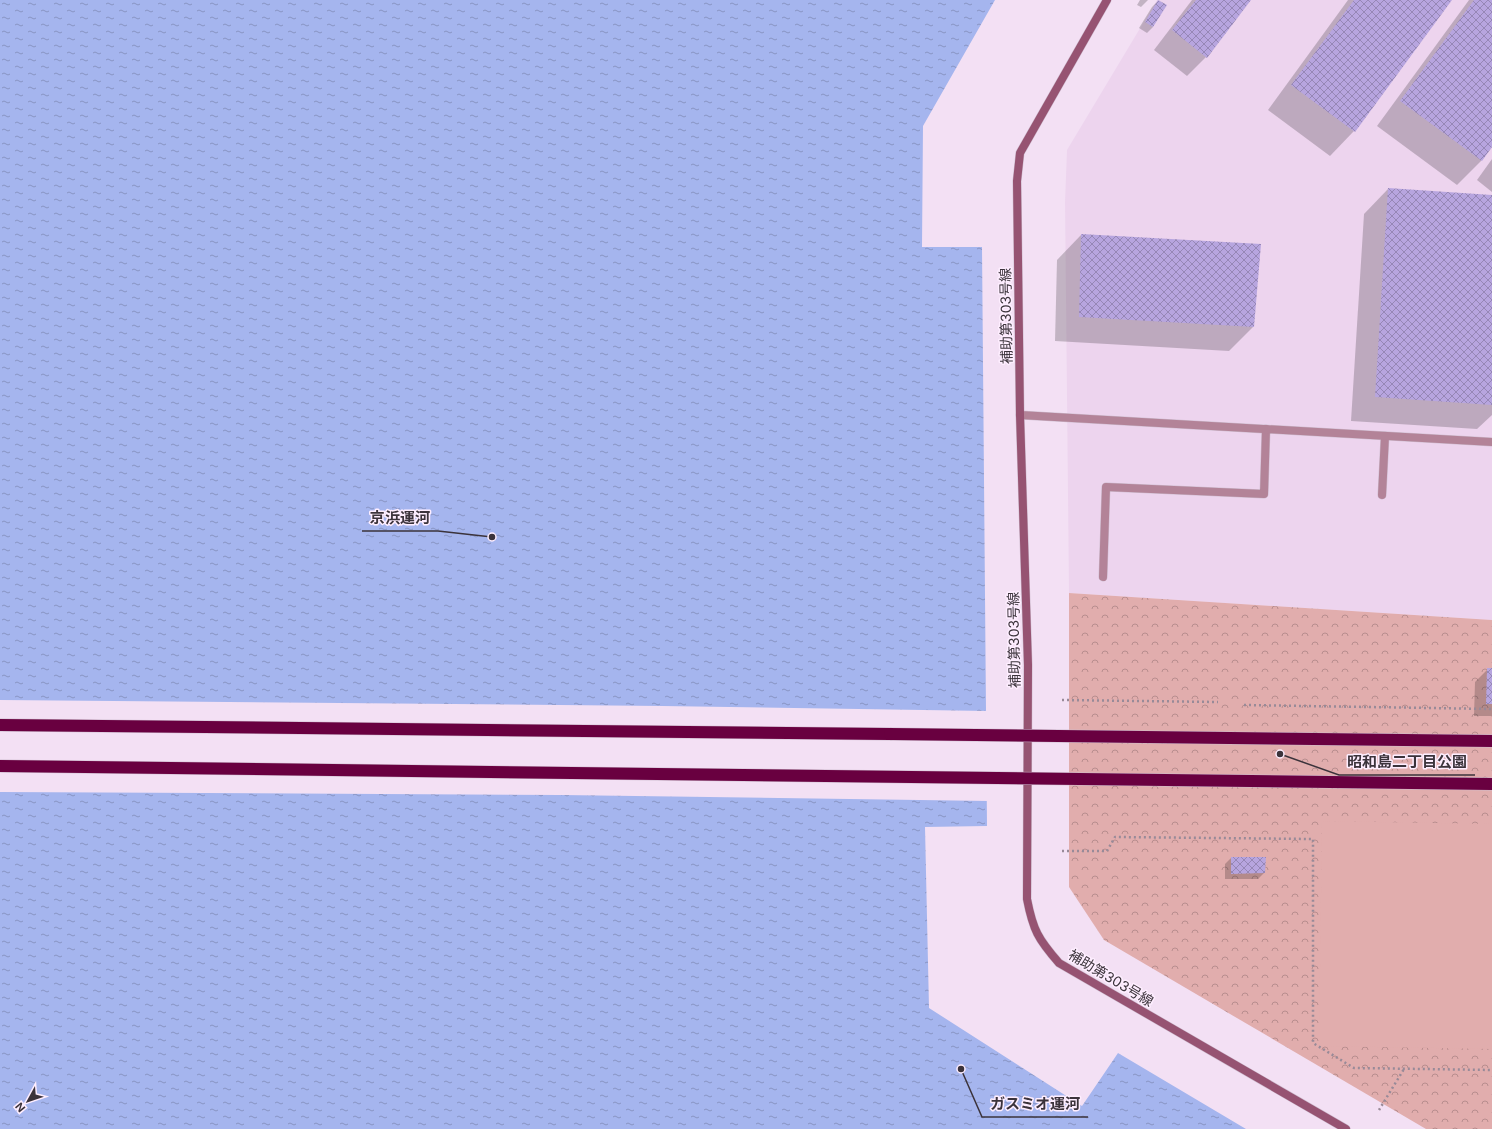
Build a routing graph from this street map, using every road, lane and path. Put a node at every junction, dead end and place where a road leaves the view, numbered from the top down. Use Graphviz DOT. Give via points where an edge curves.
graph roads {
  1 [pos="1107,0"];
  2 [pos="1020,415"];
  3 [pos="1266,429"];
  4 [pos="1385,436"];
  5 [pos="1492,442"];
  6 [pos="1382,495"];
  7 [pos="1103,576"];
  8 [pos="1062,700"];
  9 [pos="1218,702"];
  10 [pos="1244,704"];
  11 [pos="1492,709"];
  12 [pos="0,725"];
  13 [pos="1492,741"];
  14 [pos="0,766"];
  15 [pos="1492,784"];
  16 [pos="1062,851"];
  17 [pos="1404,1069"];
  18 [pos="1492,1070"];
  19 [pos="1379,1110"];
  20 [pos="1346,1129"];
  1 -- 2 [label="street, 補助第303号線" via="1020,153 1017,181"];
  2 -- 3 [label="street"];
  2 -- 20 [label="street, 補助第303号線" via="1028,665 1027,899 1032,924 1043,944 1059,963"];
  3 -- 4 [label="street"];
  3 -- 7 [label="street" via="1264,494 1106,487"];
  4 -- 5 [label="street"];
  4 -- 6 [label="street"];
  8 -- 9 [label="path"];
  10 -- 11 [label="path"];
  12 -- 13 [label="highway, bridge"];
  14 -- 15 [label="highway, bridge"];
  16 -- 17 [label="path" via="1107,851 1115,837 1313,839 1313,1043 1354,1068"];
  17 -- 18 [label="path"];
  17 -- 19 [label="path"];
}
